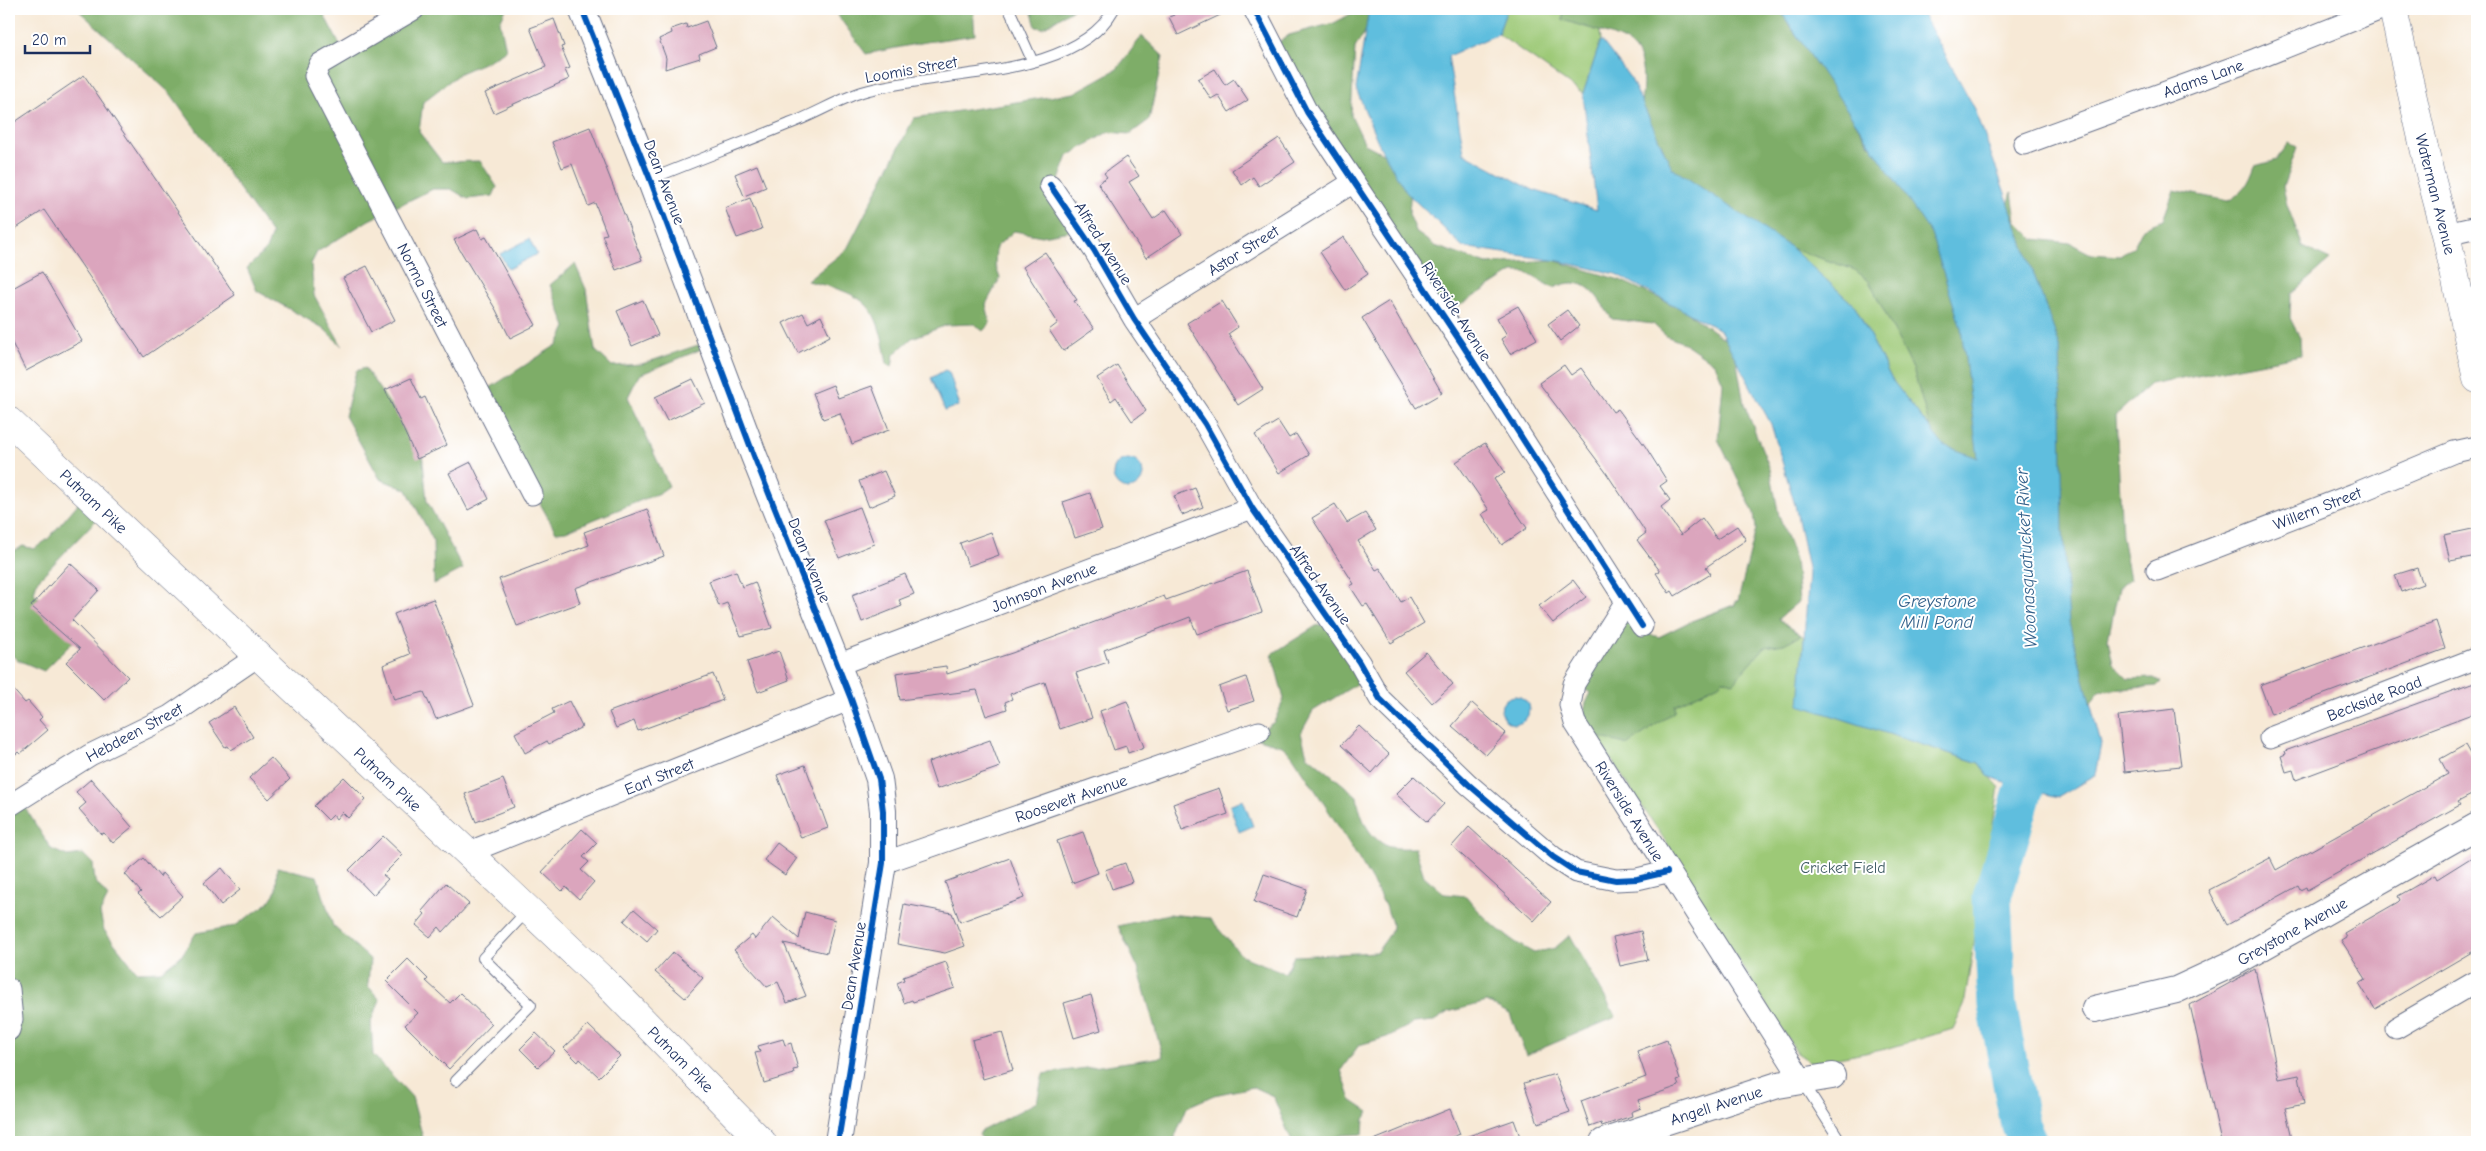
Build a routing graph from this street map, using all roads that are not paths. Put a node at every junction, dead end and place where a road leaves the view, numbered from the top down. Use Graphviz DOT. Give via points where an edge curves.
graph roads {
  1 [pos="414,9"];
  2 [pos="582,9"];
  3 [pos="1008,9"];
  4 [pos="1114,9"];
  5 [pos="1254,9"];
  6 [pos="2381,9"];
  7 [pos="2393,9"];
  8 [pos="1032,60"];
  9 [pos="2024,144"];
  10 [pos="650,179"];
  11 [pos="1352,182"];
  12 [pos="1050,185"];
  13 [pos="2477,227"];
  14 [pos="2446,234"];
  15 [pos="1134,319"];
  16 [pos="2477,379"];
  17 [pos="9,421"];
  18 [pos="2477,447"];
  19 [pos="532,494"];
  20 [pos="1252,508"];
  21 [pos="2157,570"];
  22 [pos="1626,601"];
  23 [pos="1642,626"];
  24 [pos="258,656"];
  25 [pos="2477,658"];
  26 [pos="837,665"];
  27 [pos="851,699"];
  28 [pos="1259,732"];
  29 [pos="2270,738"];
  30 [pos="9,806"];
  31 [pos="2477,826"];
  32 [pos="467,853"];
  33 [pos="883,863"];
  34 [pos="1667,872"];
  35 [pos="528,910"];
  36 [pos="2477,981"];
  37 [pos="9,989"];
  38 [pos="2095,1009"];
  39 [pos="2396,1028"];
  40 [pos="9,1030"];
  41 [pos="1832,1076"];
  42 [pos="1802,1080"];
  43 [pos="456,1081"];
  44 [pos="762,1142"];
  45 [pos="838,1142"];
  46 [pos="1603,1142"];
  47 [pos="1841,1142"];
  1 -- 19 [label="street, Norma Street" via="320,64 314,76"];
  2 -- 10 [label="street, Dean Avenue"];
  3 -- 8 [label="lane"];
  4 -- 8 [label="lane, Loomis Street" via="1096,32 1069,50"];
  5 -- 11 [label="street, Riverside Avenue" via="1307,112"];
  6 -- 9 [label="street, Adams Lane" via="2256,59"];
  7 -- 14 [label="main road, Waterman Avenue"];
  8 -- 10 [label="lane, Loomis Street" via="991,71 862,92 791,124"];
  10 -- 26 [label="street, Dean Avenue" via="694,301"];
  11 -- 15 [label="street, Astor Street"];
  11 -- 22 [label="street, Riverside Avenue" via="1462,344"];
  12 -- 15 [label="street, Alfred Avenue" via="1094,250"];
  13 -- 14 [label="street"];
  14 -- 16 [label="main road, Waterman Avenue"];
  15 -- 20 [label="street, Alfred Avenue" via="1205,424"];
  17 -- 24 [label="main road, Putnam Pike"];
  18 -- 21 [label="street, Willern Street" via="2454,452"];
  20 -- 26 [label="street, Johnson Avenue"];
  20 -- 34 [label="street, Alfred Avenue" via="1359,662 1380,699 1468,784 1553,857 1576,872 1616,880"];
  22 -- 23 [label="street, Riverside Avenue"];
  22 -- 34 [label="street, Riverside Avenue" via="1574,684 1570,705 1575,723 1632,810"];
  24 -- 30 [label="street, Hebdeen Street" via="170,716 90,755"];
  24 -- 32 [label="main road, Putnam Pike"];
  25 -- 29 [label="street, Beckside Road"];
  26 -- 27 [label="street, Dean Avenue"];
  27 -- 32 [label="street, Earl Street"];
  27 -- 33 [label="street, Dean Avenue" via="879,779"];
  28 -- 33 [label="street, Roosevelt Avenue"];
  31 -- 38 [label="street, Greystone Avenue" via="2234,964 2176,990"];
  32 -- 35 [label="main road, Putnam Pike"];
  33 -- 45 [label="street, Dean Avenue"];
  34 -- 42 [label="street, Riverside Avenue"];
  35 -- 43 [label="lane" via="483,958 531,1005"];
  35 -- 44 [label="main road, Putnam Pike" via="605,982"];
  36 -- 39 [label="street"];
  37 -- 40 [label="street" via="12,1019"];
  41 -- 42 [label="street"];
  42 -- 46 [label="street, Angell Avenue"];
  42 -- 47 [label="lane, Riverside Avenue"];
}
